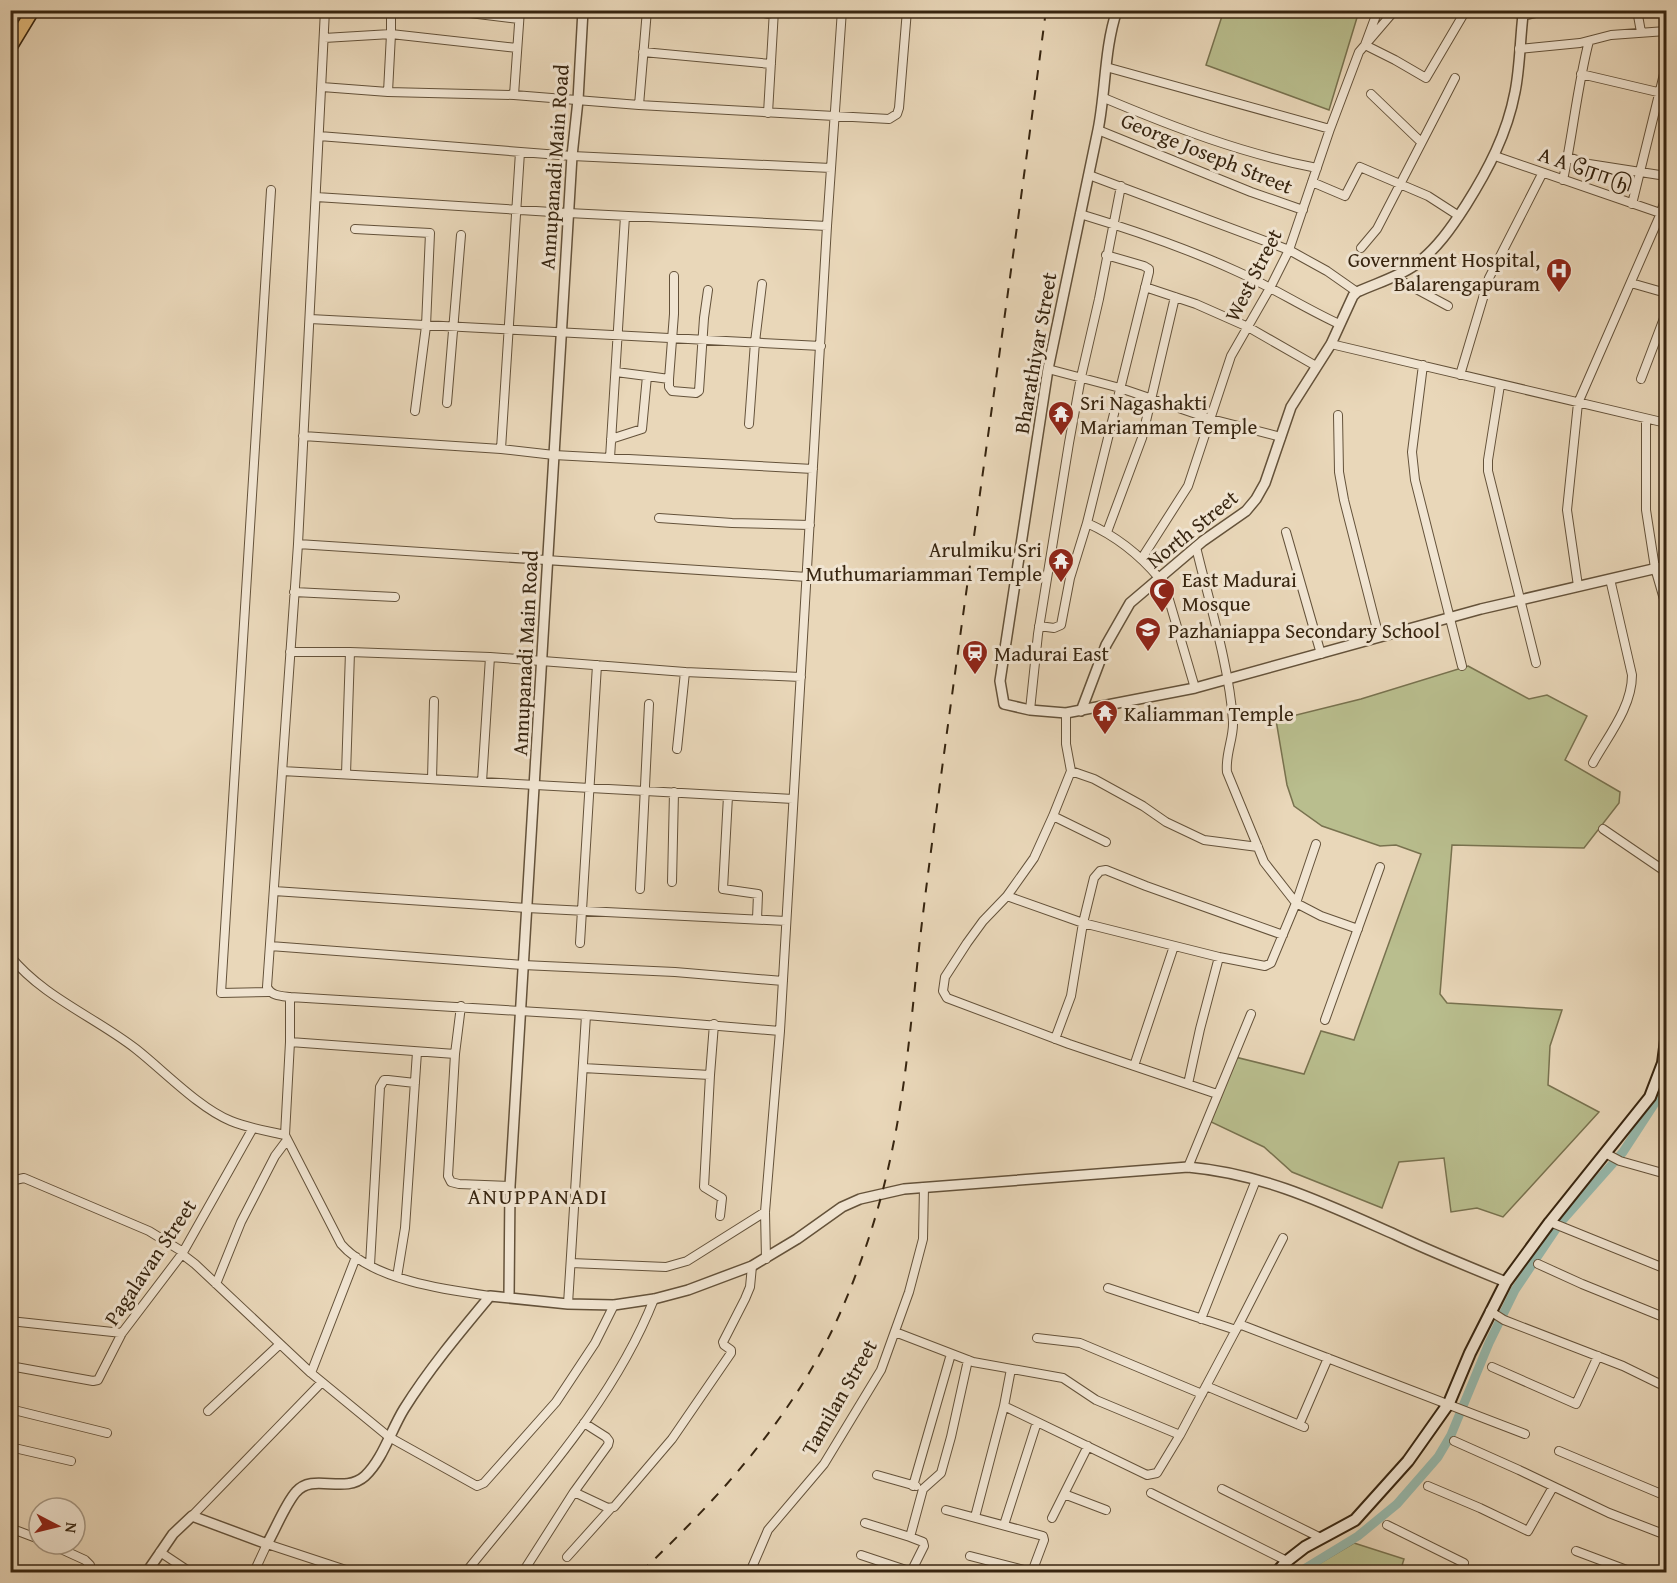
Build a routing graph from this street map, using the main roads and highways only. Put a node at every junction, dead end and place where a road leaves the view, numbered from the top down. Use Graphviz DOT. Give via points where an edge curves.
graph roads {
  1 [pos="33,10"];
  2 [pos="10,48"];
  3 [pos="1666,1040"];
  4 [pos="1276,1572"];
  1 -- 2 [label="main road"];
  3 -- 4 [label="main road" via="1663,1064 1650,1097 1613,1157 1506,1282 1497,1316 1457,1407 1355,1521 1305,1547"];
}
